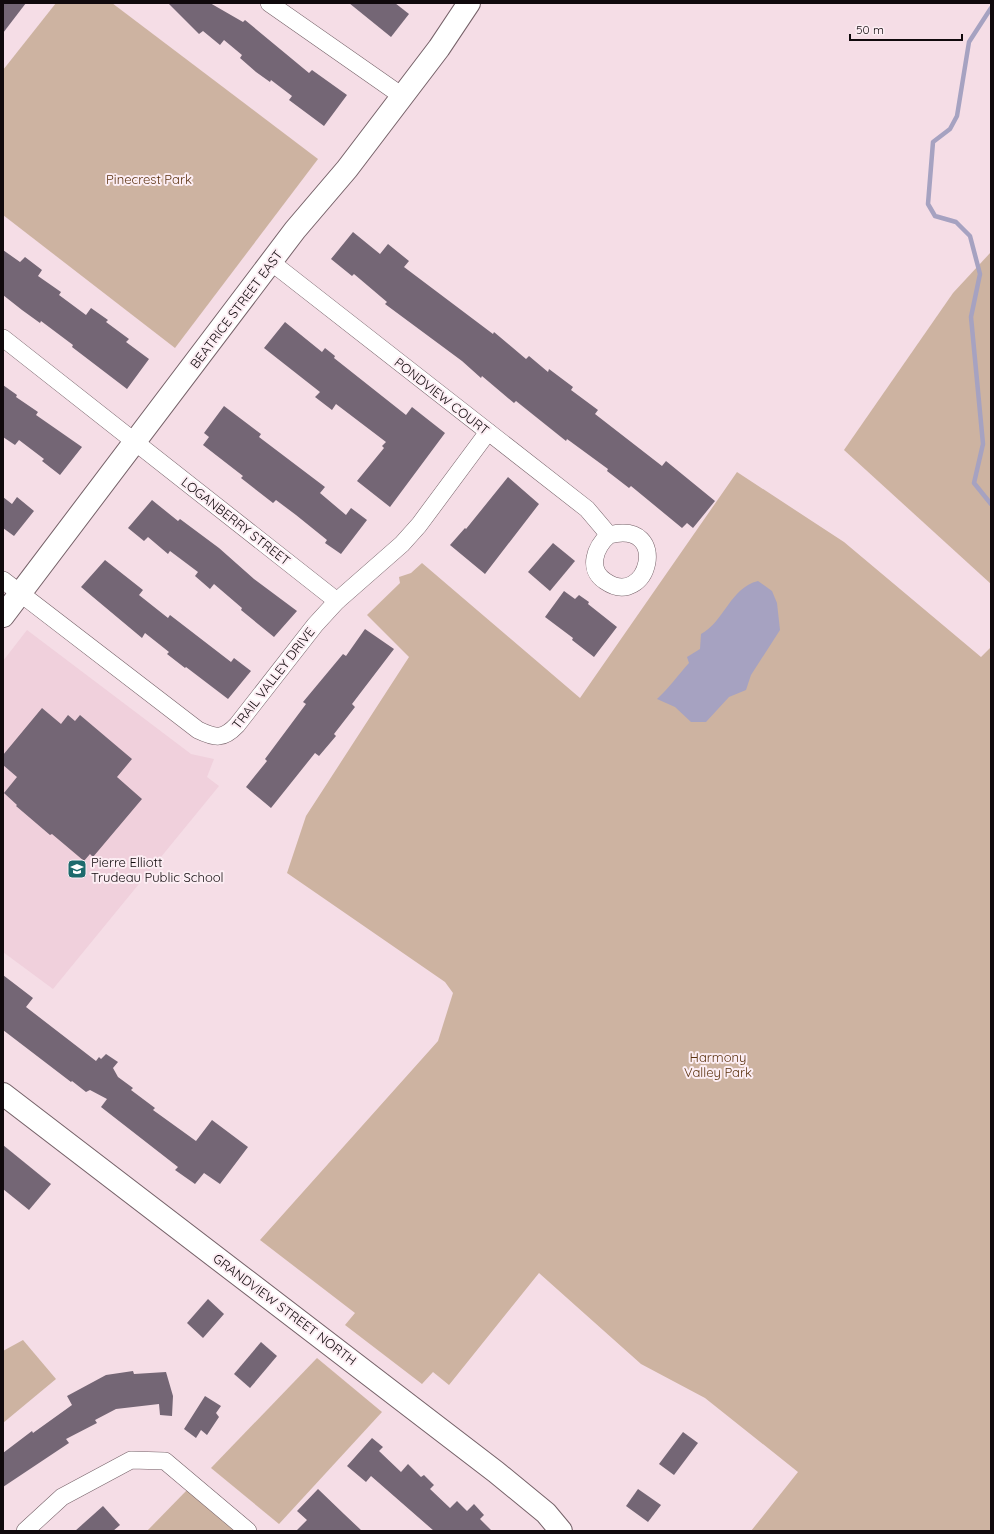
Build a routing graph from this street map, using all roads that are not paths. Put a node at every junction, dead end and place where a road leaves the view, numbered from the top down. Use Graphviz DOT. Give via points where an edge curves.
graph roads {
  1 [pos="269,3"];
  2 [pos="470,3"];
  3 [pos="402,96"];
  4 [pos="271,262"];
  5 [pos="3,338"];
  6 [pos="488,432"];
  7 [pos="136,441"];
  8 [pos="609,535"];
  9 [pos="3,580"];
  10 [pos="20,592"];
  11 [pos="337,601"];
  12 [pos="3,616"];
  13 [pos="3,1094"];
  14 [pos="25,1531"];
  15 [pos="248,1531"];
  16 [pos="561,1531"];
  1 -- 3 [label="street"];
  2 -- 3 [label="street, BEATRICE STREET EAST"];
  3 -- 4 [label="street, BEATRICE STREET EAST" via="347,169"];
  4 -- 6 [label="street, PONDVIEW COURT"];
  4 -- 7 [label="street, BEATRICE STREET EAST"];
  5 -- 7 [label="street, LOGANBERRY STREET"];
  6 -- 8 [label="street, PONDVIEW COURT" via="587,509"];
  6 -- 11 [label="street, TRAIL VALLEY DRIVE" via="406,539"];
  7 -- 10 [label="street, BEATRICE STREET EAST"];
  7 -- 11 [label="street, LOGANBERRY STREET"];
  9 -- 10 [label="street"];
  10 -- 11 [label="street, TRAIL VALLEY DRIVE" via="198,730 221,737 237,725 315,625"];
  10 -- 12 [label="street, BEATRICE STREET EAST"];
  13 -- 16 [label="street, GRANDVIEW STREET NORTH" via="496,1472 546,1513"];
  14 -- 15 [label="street" via="62,1497 131,1460 165,1461"];
}
